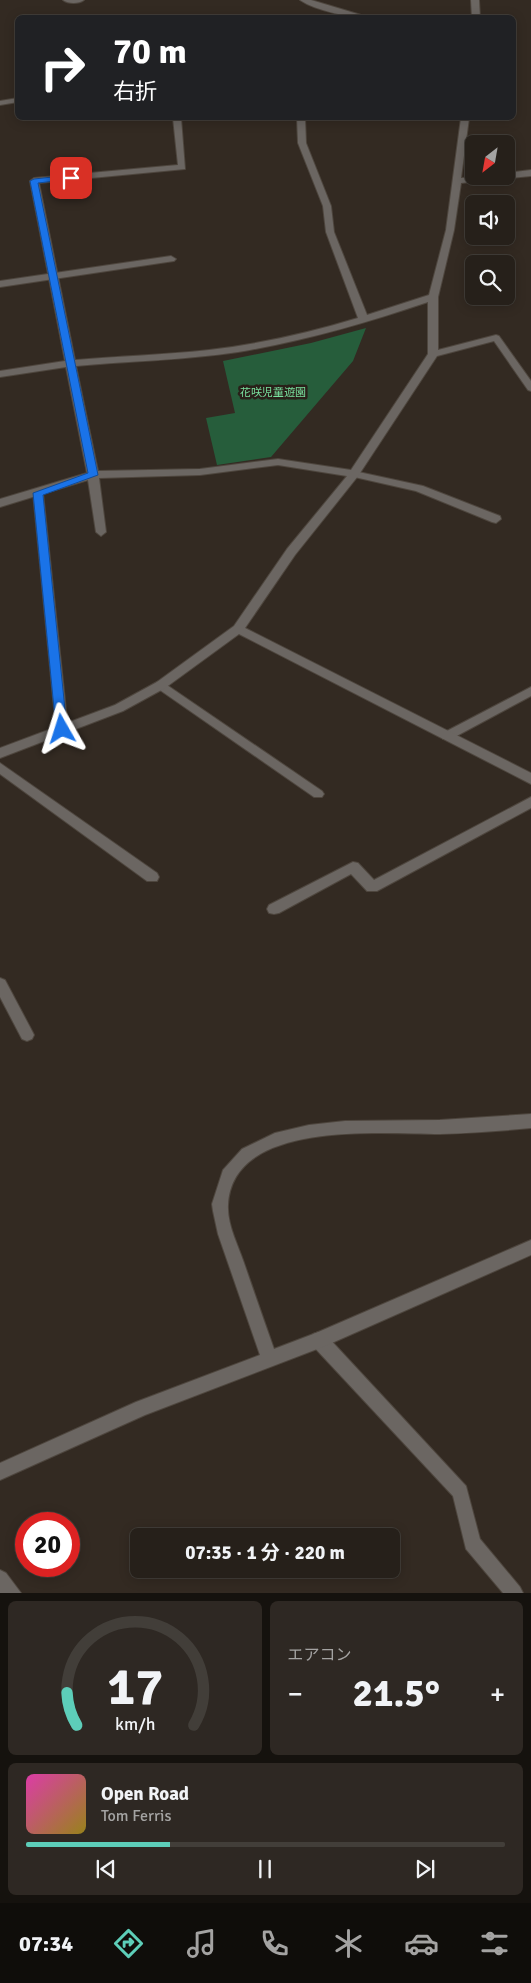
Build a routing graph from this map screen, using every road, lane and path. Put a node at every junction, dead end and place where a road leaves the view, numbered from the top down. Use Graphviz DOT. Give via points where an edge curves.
graph roads {
  1 [pos="67,0"];
  2 [pos="80,0"];
  3 [pos="304,0"];
  4 [pos="475,0"];
  5 [pos="357,15"];
  6 [pos="476,15"];
  7 [pos="15,100"];
  8 [pos="0,103"];
  9 [pos="177,120"];
  10 [pos="301,120"];
  11 [pos="465,120"];
  12 [pos="531,173"];
  13 [pos="456,181"];
  14 [pos="166,260"];
  15 [pos="54,276"];
  16 [pos="0,284"];
  17 [pos="433,297"];
  18 [pos="364,320"];
  19 [pos="433,354"];
  20 [pos="69,364"];
  21 [pos="0,374"];
  22 [pos="531,388"];
  23 [pos="354,474"];
  24 [pos="93,475"];
  25 [pos="38,493"];
  26 [pos="0,503"];
  27 [pos="496,519"];
  28 [pos="101,532"];
  29 [pos="238,628"];
  30 [pos="161,685"];
  31 [pos="531,691"];
  32 [pos="62,729"];
  33 [pos="447,736"];
  34 [pos="0,753"];
  35 [pos="0,768"];
  36 [pos="531,779"];
  37 [pos="318,794"];
  38 [pos="531,802"];
  39 [pos="152,877"];
  40 [pos="274,909"];
  41 [pos="0,984"];
  42 [pos="27,1035"];
  43 [pos="531,1121"];
  44 [pos="531,1247"];
  45 [pos="319,1340"];
  46 [pos="269,1359"];
  47 [pos="0,1472"];
  48 [pos="0,1579"];
  49 [pos="12,1593"];
  50 [pos="514,1593"];
  1 -- 2 [label="street"];
  3 -- 5 [label="street"];
  4 -- 6 [label="street"];
  7 -- 8 [label="street"];
  9 -- 15 [label="street" via="182,167 34,181"];
  10 -- 18 [label="street" via="302,143 327,206 330,232"];
  11 -- 13 [label="street"];
  12 -- 13 [label="street"];
  13 -- 17 [label="street" via="450,230"];
  14 -- 15 [label="street" via="171,259"];
  15 -- 16 [label="street"];
  15 -- 20 [label="street"];
  17 -- 18 [label="street"];
  17 -- 19 [label="street"];
  18 -- 20 [label="street" via="304,337 209,353"];
  19 -- 22 [label="street" via="496,338"];
  19 -- 23 [label="street"];
  20 -- 21 [label="street"];
  20 -- 24 [label="street"];
  23 -- 24 [label="street" via="278,462 200,472"];
  23 -- 27 [label="street" via="419,488"];
  23 -- 29 [label="street" via="291,552"];
  24 -- 25 [label="street"];
  24 -- 28 [label="street"];
  25 -- 26 [label="street"];
  25 -- 32 [label="street"];
  29 -- 30 [label="street"];
  29 -- 33 [label="street"];
  30 -- 32 [label="street" via="119,708"];
  30 -- 37 [label="street"];
  31 -- 33 [label="street"];
  32 -- 34 [label="street"];
  33 -- 36 [label="street"];
  35 -- 39 [label="street"];
  38 -- 40 [label="street" via="372,887 353,867"];
  41 -- 42 [label="street"];
  43 -- 46 [label="street" via="470,1126 324,1128 272,1140 243,1156 223,1185 220,1206 226,1233"];
  44 -- 45 [label="street"];
  45 -- 46 [label="street"];
  45 -- 50 [label="street" via="460,1492 472,1543"];
  46 -- 47 [label="street" via="142,1408"];
  48 -- 49 [label="street"];
}
